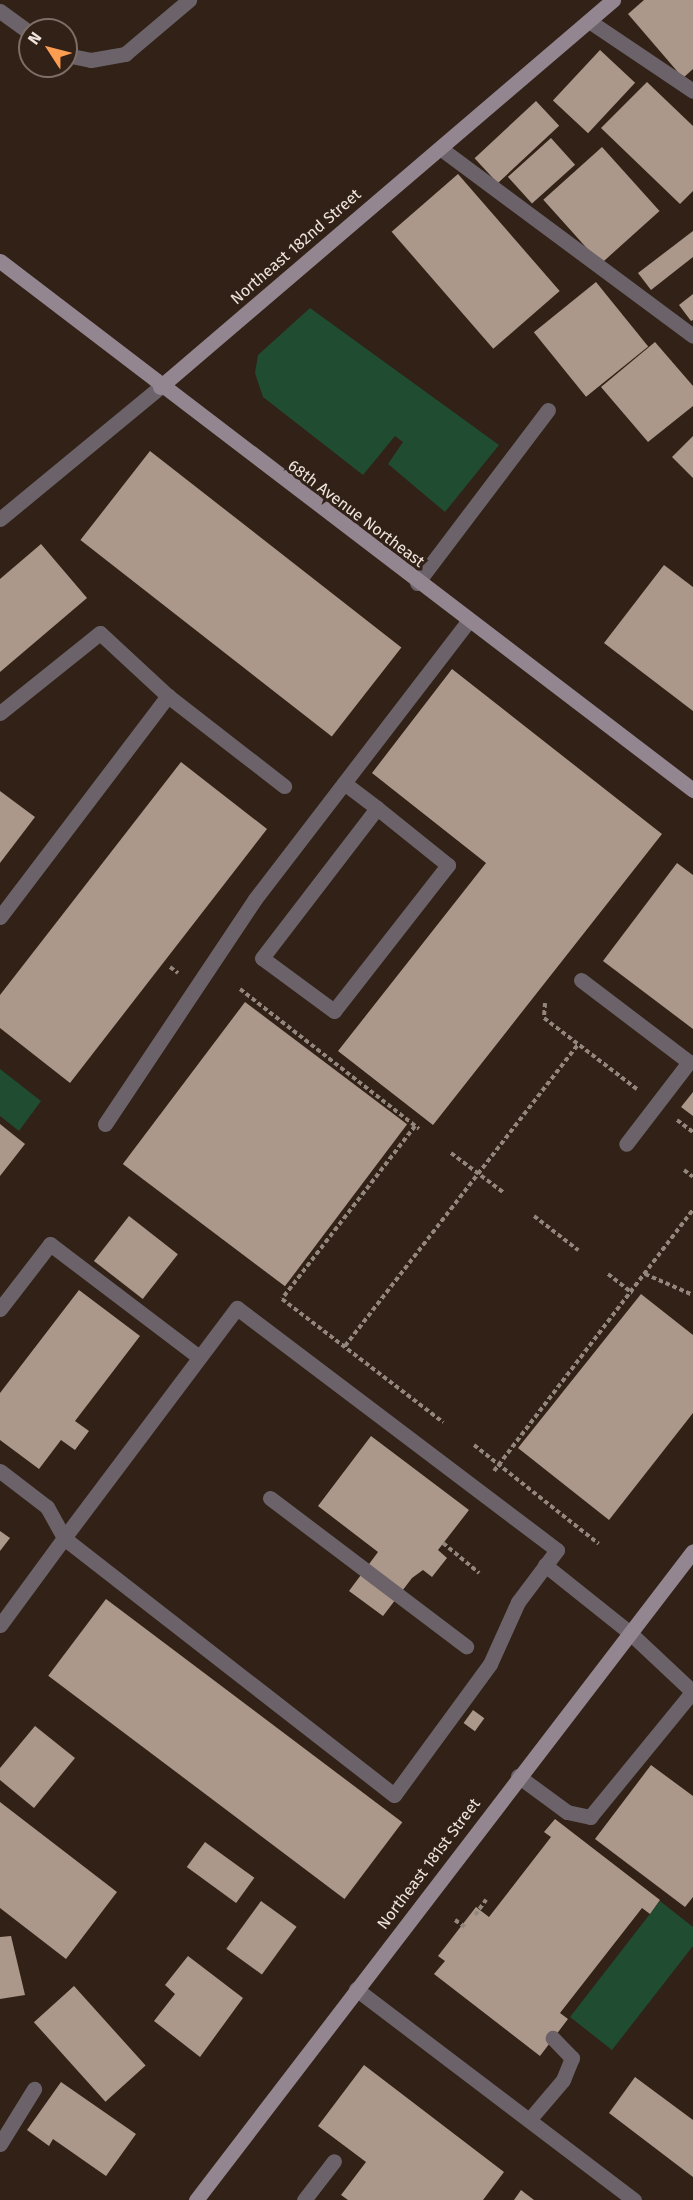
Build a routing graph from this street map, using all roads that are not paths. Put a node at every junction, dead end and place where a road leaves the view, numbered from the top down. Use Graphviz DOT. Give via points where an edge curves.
graph roads {
  1 [pos="189,0"];
  2 [pos="614,0"];
  3 [pos="0,11"];
  4 [pos="589,21"];
  5 [pos="18,24"];
  6 [pos="78,57"];
  7 [pos="693,91"];
  8 [pos="440,148"];
  9 [pos="0,261"];
  10 [pos="693,336"];
  11 [pos="160,387"];
  12 [pos="548,410"];
  13 [pos="0,519"];
  14 [pos="417,583"];
  15 [pos="468,621"];
  16 [pos="168,696"];
  17 [pos="0,713"];
  18 [pos="344,783"];
  19 [pos="284,786"];
  20 [pos="693,790"];
  21 [pos="377,808"];
  22 [pos="0,917"];
  23 [pos="581,980"];
  24 [pos="105,1124"];
  25 [pos="626,1144"];
  26 [pos="0,1309"];
  27 [pos="200,1358"];
  28 [pos="0,1471"];
  29 [pos="270,1498"];
  30 [pos="64,1538"];
  31 [pos="692,1553"];
  32 [pos="545,1564"];
  33 [pos="0,1625"];
  34 [pos="629,1632"];
  35 [pos="466,1646"];
  36 [pos="693,1692"];
  37 [pos="518,1776"];
  38 [pos="356,1989"];
  39 [pos="553,2038"];
  40 [pos="34,2089"];
  41 [pos="529,2120"];
  42 [pos="0,2144"];
  43 [pos="334,2161"];
  44 [pos="196,2200"];
  45 [pos="304,2200"];
  46 [pos="634,2200"];
  1 -- 6 [label="street" via="125,54 91,60"];
  2 -- 4 [label="street, Northeast 182nd Street"];
  3 -- 5 [label="street"];
  4 -- 7 [label="street"];
  4 -- 8 [label="street, Northeast 182nd Street"];
  8 -- 10 [label="street"];
  8 -- 11 [label="street, Northeast 182nd Street"];
  9 -- 11 [label="street, 68th Avenue Northeast"];
  11 -- 13 [label="street, Northeast 182nd Street"];
  11 -- 14 [label="street, 68th Avenue Northeast"];
  12 -- 14 [label="street"];
  14 -- 15 [label="street, 68th Avenue Northeast"];
  15 -- 18 [label="street"];
  15 -- 20 [label="street, 68th Avenue Northeast"];
  16 -- 17 [label="street" via="100,633"];
  16 -- 19 [label="street"];
  16 -- 22 [label="street"];
  18 -- 21 [label="street"];
  18 -- 24 [label="street" via="255,899"];
  21 -- 21 [label="street" via="448,864 334,1011 262,958"];
  23 -- 25 [label="street" via="689,1062"];
  26 -- 27 [label="street" via="50,1244"];
  27 -- 30 [label="street"];
  27 -- 32 [label="street" via="237,1308 556,1550"];
  28 -- 30 [label="street" via="47,1507"];
  29 -- 35 [label="street"];
  30 -- 32 [label="street" via="394,1795 490,1664 518,1602"];
  30 -- 33 [label="street"];
  31 -- 34 [label="street, Northeast 181st Street"];
  32 -- 34 [label="street"];
  34 -- 36 [label="street"];
  34 -- 37 [label="street, Northeast 181st Street"];
  36 -- 37 [label="street" via="590,1817 567,1812"];
  37 -- 38 [label="street, Northeast 181st Street"];
  38 -- 41 [label="street"];
  38 -- 44 [label="street, Northeast 181st Street"];
  39 -- 41 [label="street" via="572,2058 563,2080"];
  40 -- 42 [label="street"];
  41 -- 46 [label="street"];
  43 -- 45 [label="street"];
}
